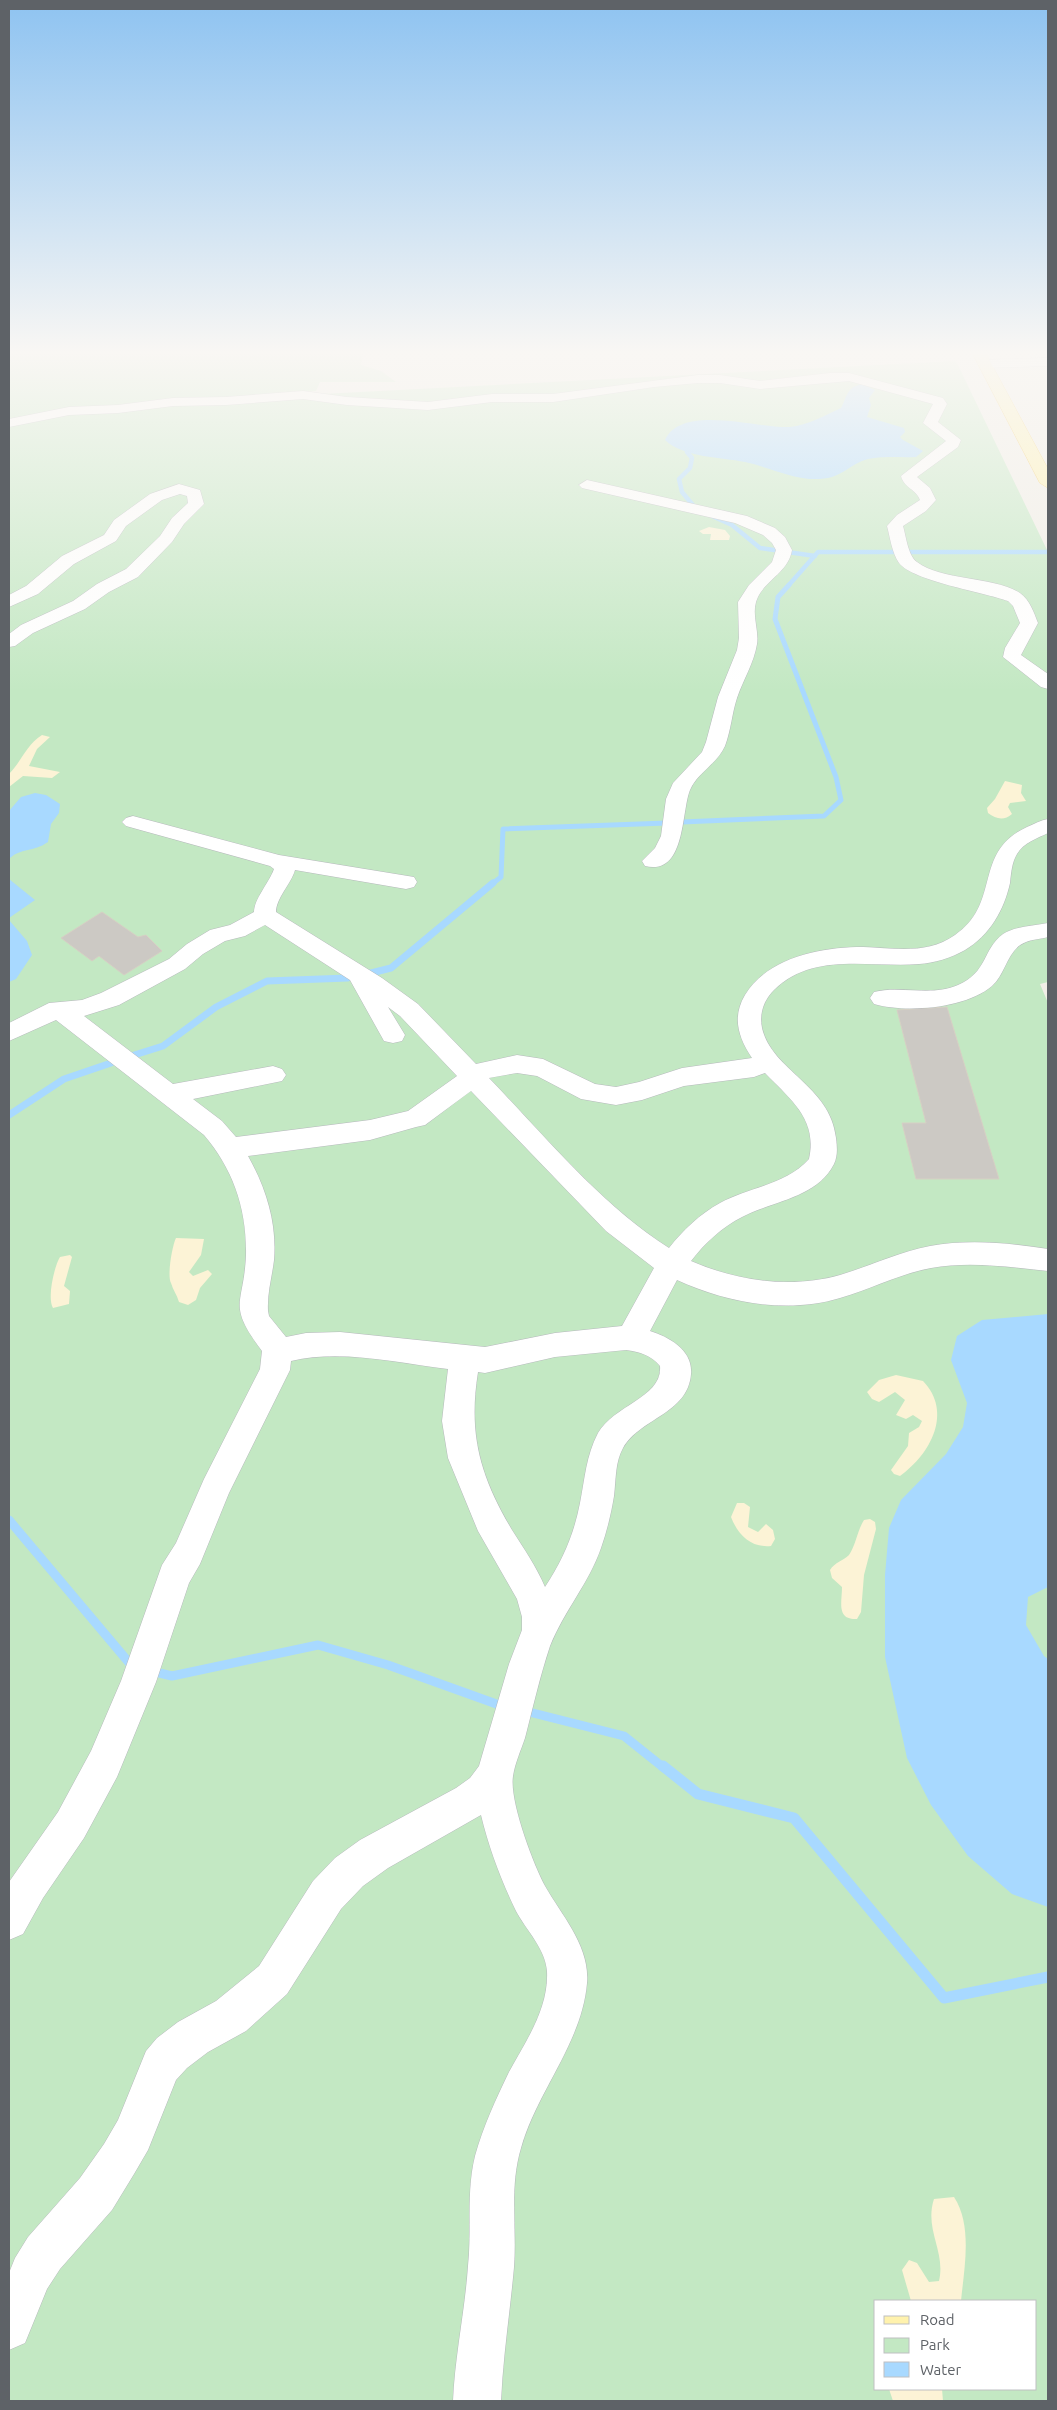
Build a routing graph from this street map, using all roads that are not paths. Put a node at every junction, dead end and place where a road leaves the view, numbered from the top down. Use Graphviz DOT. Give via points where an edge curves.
graph roads {
  1 [pos="922,466"];
  2 [pos="1039,466"];
  3 [pos="1048,483"];
  4 [pos="587,485"];
  5 [pos="9,604"];
  6 [pos="47,619"];
  7 [pos="9,642"];
  8 [pos="1048,683"];
  9 [pos="134,822"];
  10 [pos="1048,825"];
  11 [pos="278,861"];
  12 [pos="653,861"];
  13 [pos="406,882"];
  14 [pos="265,910"];
  15 [pos="1048,930"];
  16 [pos="358,975"];
  17 [pos="882,998"];
  18 [pos="58,1009"];
  19 [pos="9,1033"];
  20 [pos="393,1034"];
  21 [pos="767,1060"];
  22 [pos="273,1075"];
  23 [pos="473,1077"];
  24 [pos="169,1094"];
  25 [pos="230,1148"];
  26 [pos="1048,1260"];
  27 [pos="672,1266"];
  28 [pos="632,1338"];
  29 [pos="277,1352"];
  30 [pos="465,1360"];
  31 [pos="540,1629"];
  32 [pos="494,1777"];
  33 [pos="9,1920"];
  34 [pos="9,2327"];
  35 [pos="477,2401"];
  1 -- 8 [label="lane" via="909,476 910,481 925,491 928,500 922,508 902,517 895,526 905,559 911,566 932,575 1004,592 1017,600 1029,623 1012,657"];
  2 -- 3 [label="main road"];
  4 -- 12 [label="lane" via="733,516 765,531 781,543 784,550 779,562 748,598 748,643 728,695 716,742 709,756 679,790 670,842"];
  5 -- 6 [label="lane" via="39,611"];
  5 -- 6 [label="lane" via="32,590 68,560 106,540 120,523 156,497 179,489 194,493 196,504 132,573 75,608"];
  6 -- 7 [label="lane"];
  9 -- 11 [label="lane"];
  10 -- 21 [label="lane" via="1011,847 1001,864 989,914 964,940 944,951 916,957 854,955 831,958 793,967 768,981 753,1001 748,1020"];
  11 -- 13 [label="lane"];
  11 -- 14 [label="lane" via="285,868"];
  14 -- 16 [label="lane"];
  14 -- 18 [label="lane" via="237,931 218,935 177,964 110,999 84,1008"];
  15 -- 17 [label="lane" via="1026,933 1011,940 1002,949 990,974 978,985 935,999"];
  16 -- 20 [label="lane"];
  16 -- 23 [label="lane" via="409,1010"];
  18 -- 19 [label="lane"];
  18 -- 24 [label="lane"];
  21 -- 23 [label="lane" via="754,1068 682,1077 616,1096 590,1093 555,1073 530,1065 505,1065"];
  21 -- 27 [label="lane" via="802,1095 819,1118 823,1158 819,1167 803,1179 717,1217"];
  22 -- 24 [label="lane"];
  23 -- 25 [label="lane" via="416,1118 370,1130"];
  23 -- 27 [label="lane" via="591,1202 628,1236"];
  24 -- 25 [label="lane" via="212,1128"];
  25 -- 29 [label="lane" via="252,1190 256,1207 260,1256 255,1319"];
  26 -- 27 [label="lane" via="966,1253 917,1260 815,1292 766,1294 732,1289 696,1278"];
  27 -- 28 [label="lane" via="645,1307"];
  28 -- 30 [label="lane" via="608,1338 485,1360"];
  28 -- 31 [label="lane" via="650,1343 671,1357 675,1363 675,1382 663,1397 627,1422 610,1441 600,1467 596,1508 583,1552"];
  29 -- 30 [label="lane" via="306,1345 340,1344"];
  29 -- 33 [label="lane" via="275,1370 174,1576 138,1682 104,1764 71,1826 29,1884"];
  30 -- 31 [label="lane" via="456,1409 464,1458 492,1524 536,1604"];
  31 -- 32 [label="lane"];
  32 -- 34 [label="lane" via="469,1802 374,1854 348,1872 327,1895 273,1980 231,2016 193,2036 172,2053 161,2066 133,2135 119,2159 96,2194 44,2254 27,2281"];
  32 -- 35 [label="lane" via="495,1797 518,1871 544,1922 558,1941 566,1960 567,1981 563,2004 520,2096 495,2164 491,2196 491,2264"];
}
